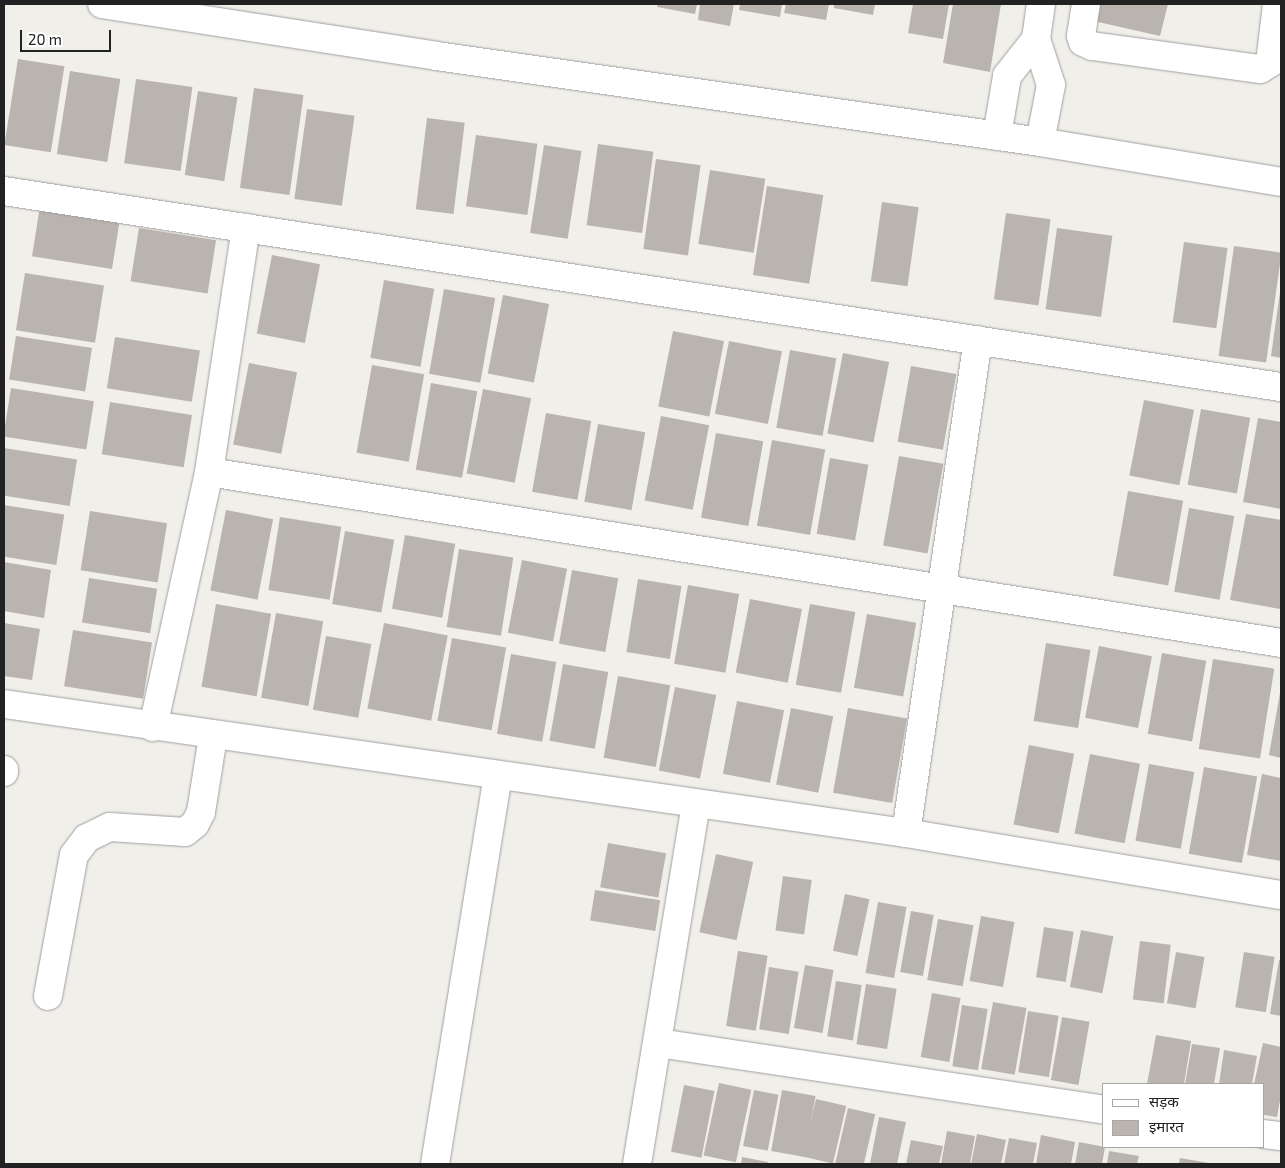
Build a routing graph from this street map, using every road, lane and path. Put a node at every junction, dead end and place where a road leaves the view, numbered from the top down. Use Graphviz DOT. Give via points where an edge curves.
graph roads {
  1 [pos="102,4"];
  2 [pos="1041,4"];
  3 [pos="1086,4"];
  4 [pos="1277,4"];
  5 [pos="1036,39"];
  6 [pos="997,136"];
  7 [pos="1040,142"];
  8 [pos="1281,182"];
  9 [pos="4,191"];
  10 [pos="246,228"];
  11 [pos="978,340"];
  12 [pos="1281,387"];
  13 [pos="209,472"];
  14 [pos="944,589"];
  15 [pos="1281,643"];
  16 [pos="4,704"];
  17 [pos="153,727"];
  18 [pos="213,736"];
  19 [pos="498,777"];
  20 [pos="696,804"];
  21 [pos="906,834"];
  22 [pos="1281,895"];
  23 [pos="48,996"];
  24 [pos="658,1043"];
  25 [pos="1102,1110"];
  26 [pos="1265,1134"];
  27 [pos="1281,1136"];
  28 [pos="435,1164"];
  29 [pos="637,1164"];
  1 -- 6 [label="street" via="446,58"];
  2 -- 5 [label="street"];
  3 -- 4 [label="street" via="1081,36 1083,42 1092,46 1260,69 1270,63"];
  5 -- 6 [label="street" via="1007,76"];
  5 -- 7 [label="street" via="1051,85"];
  6 -- 7 [label="street"];
  7 -- 8 [label="street"];
  9 -- 10 [label="street"];
  10 -- 11 [label="street"];
  10 -- 13 [label="street"];
  11 -- 12 [label="street"];
  11 -- 14 [label="street"];
  13 -- 14 [label="street"];
  13 -- 17 [label="street"];
  14 -- 15 [label="street"];
  14 -- 21 [label="street"];
  16 -- 17 [label="street"];
  17 -- 18 [label="street"];
  18 -- 19 [label="street"];
  18 -- 23 [label="street" via="201,812 195,824 185,832 110,827 88,838 74,855"];
  19 -- 20 [label="street"];
  19 -- 28 [label="street"];
  20 -- 21 [label="street"];
  20 -- 24 [label="street"];
  21 -- 22 [label="street"];
  24 -- 25 [label="street"];
  24 -- 29 [label="street"];
  26 -- 27 [label="street"];
}
